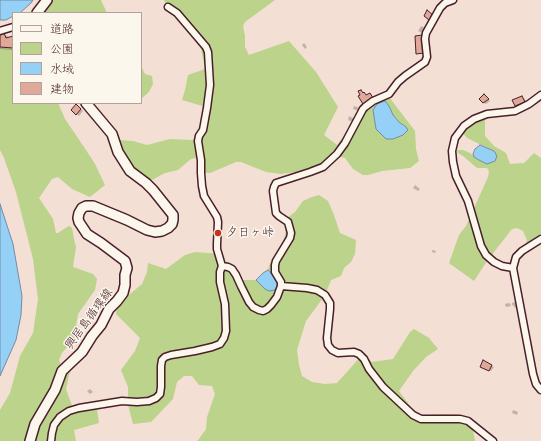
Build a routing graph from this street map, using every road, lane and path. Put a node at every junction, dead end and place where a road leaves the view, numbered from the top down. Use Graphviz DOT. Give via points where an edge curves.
graph roads {
  1 [pos="48,0"];
  2 [pos="453,0"];
  3 [pos="168,7"];
  4 [pos="38,12"];
  5 [pos="12,27"];
  6 [pos="0,31"];
  7 [pos="541,95"];
  8 [pos="87,104"];
  9 [pos="540,240"];
  10 [pos="541,247"];
  11 [pos="222,266"];
  12 [pos="513,268"];
  13 [pos="281,286"];
  14 [pos="541,390"];
  15 [pos="30,441"];
  16 [pos="51,441"];
  17 [pos="493,441"];
  1 -- 4 [label="main road"];
  2 -- 13 [label="street" via="440,8 426,33 425,62 398,82 389,94 362,109 337,154 323,167 276,183 273,191 276,213 288,222 291,233 275,265"];
  3 -- 11 [label="street" via="177,13 208,52 210,86 198,141 202,160 202,186 204,196 217,217 217,249"];
  5 -- 6 [label="street"];
  7 -- 12 [label="street" via="515,111 487,114 474,119 464,126 456,138 452,151 456,176 468,201 481,246 494,262"];
  8 -- 15 [label="main road, 興居島循環線" via="112,134 118,152 130,171 146,183 172,215 173,220 168,228 155,232 93,206 82,208 78,218 87,234 125,262 125,285 123,293 109,309 82,352 62,371 55,390 35,424"];
  9 -- 10 [label="street"];
  9 -- 12 [label="street" via="516,257"];
  11 -- 13 [label="street" via="232,269 249,302 259,310 267,310 277,297"];
  11 -- 16 [label="street" via="220,282 225,304 226,331 220,344 165,357 161,366 160,394 156,398 149,401 122,401 69,410 54,425"];
  12 -- 14 [label="street" via="532,374"];
  13 -- 17 [label="street" via="317,290 325,295 330,303 328,345 338,352 359,354 382,386 413,415 420,419 468,421"];
}
